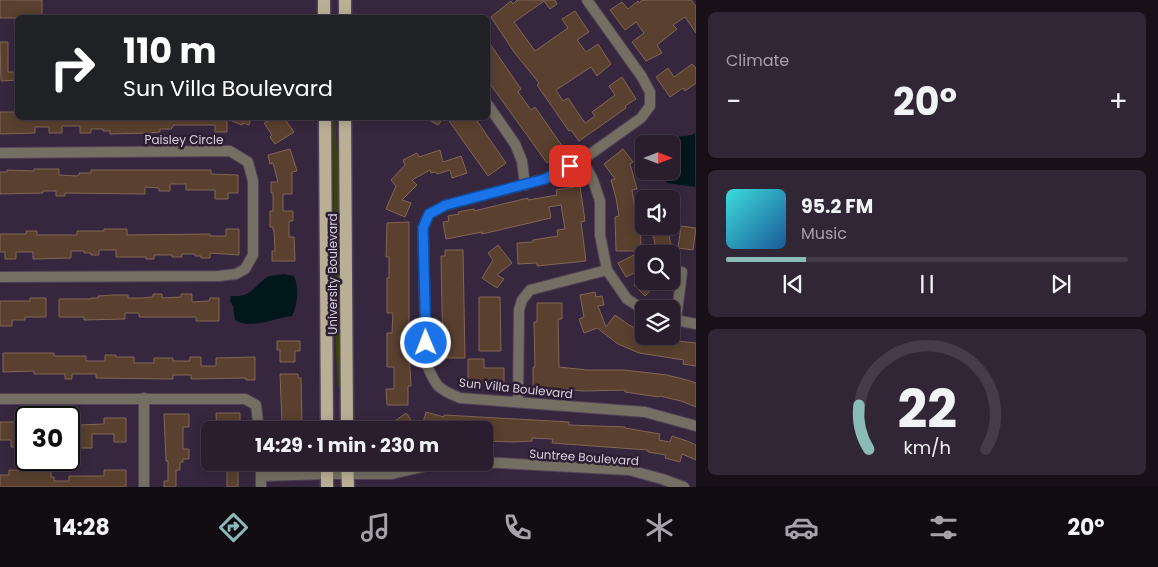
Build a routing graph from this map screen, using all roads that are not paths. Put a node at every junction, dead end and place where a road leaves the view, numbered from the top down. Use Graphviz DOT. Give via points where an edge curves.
graph roads {
  1 [pos="324,0"];
  2 [pos="345,0"];
  3 [pos="587,0"];
  4 [pos="324,15"];
  5 [pos="345,15"];
  6 [pos="490,108"];
  7 [pos="325,120"];
  8 [pos="344,120"];
  9 [pos="0,153"];
  10 [pos="582,160"];
  11 [pos="525,185"];
  12 [pos="607,270"];
  13 [pos="682,272"];
  14 [pos="0,277"];
  15 [pos="677,300"];
  16 [pos="635,304"];
  17 [pos="680,321"];
  18 [pos="696,324"];
  19 [pos="144,398"];
  20 [pos="0,399"];
  21 [pos="518,402"];
  22 [pos="258,421"];
  23 [pos="327,421"];
  24 [pos="347,421"];
  25 [pos="696,426"];
  26 [pos="493,463"];
  27 [pos="261,471"];
  28 [pos="405,471"];
  29 [pos="327,475"];
  30 [pos="347,475"];
  31 [pos="261,476"];
  32 [pos="144,487"];
  33 [pos="261,487"];
  34 [pos="684,487"];
  1 -- 4 [label="main road"];
  2 -- 5 [label="main road"];
  3 -- 10 [label="street, Sun Villa Boulevard" via="642,76 650,92 650,106 641,118"];
  6 -- 11 [label="street" via="515,144 522,161"];
  7 -- 23 [label="main road, University Boulevard"];
  8 -- 24 [label="main road, University Boulevard"];
  9 -- 14 [label="street, Paisley Circle" via="230,151 248,162 253,181 253,255 245,269 219,276"];
  10 -- 11 [label="street, Sun Villa Boulevard" via="545,179"];
  10 -- 12 [label="street" via="600,201 600,235"];
  11 -- 21 [label="street, Sun Villa Boulevard" via="446,205 429,214 423,228 426,362 435,383 441,390 460,398"];
  12 -- 16 [label="street" via="627,299"];
  12 -- 21 [label="street" via="530,290 522,300 518,310"];
  13 -- 15 [label="street"];
  17 -- 18 [label="street"];
  19 -- 20 [label="street"];
  19 -- 22 [label="street" via="245,399 256,405"];
  19 -- 32 [label="street"];
  21 -- 25 [label="street, Sun Villa Boulevard" via="645,412"];
  26 -- 34 [label="street, Suntree Boulevard" via="629,470"];
  27 -- 31 [label="street"];
  28 -- 30 [label="street"];
  29 -- 30 [label="street"];
  29 -- 31 [label="street"];
  31 -- 33 [label="street"];
}
